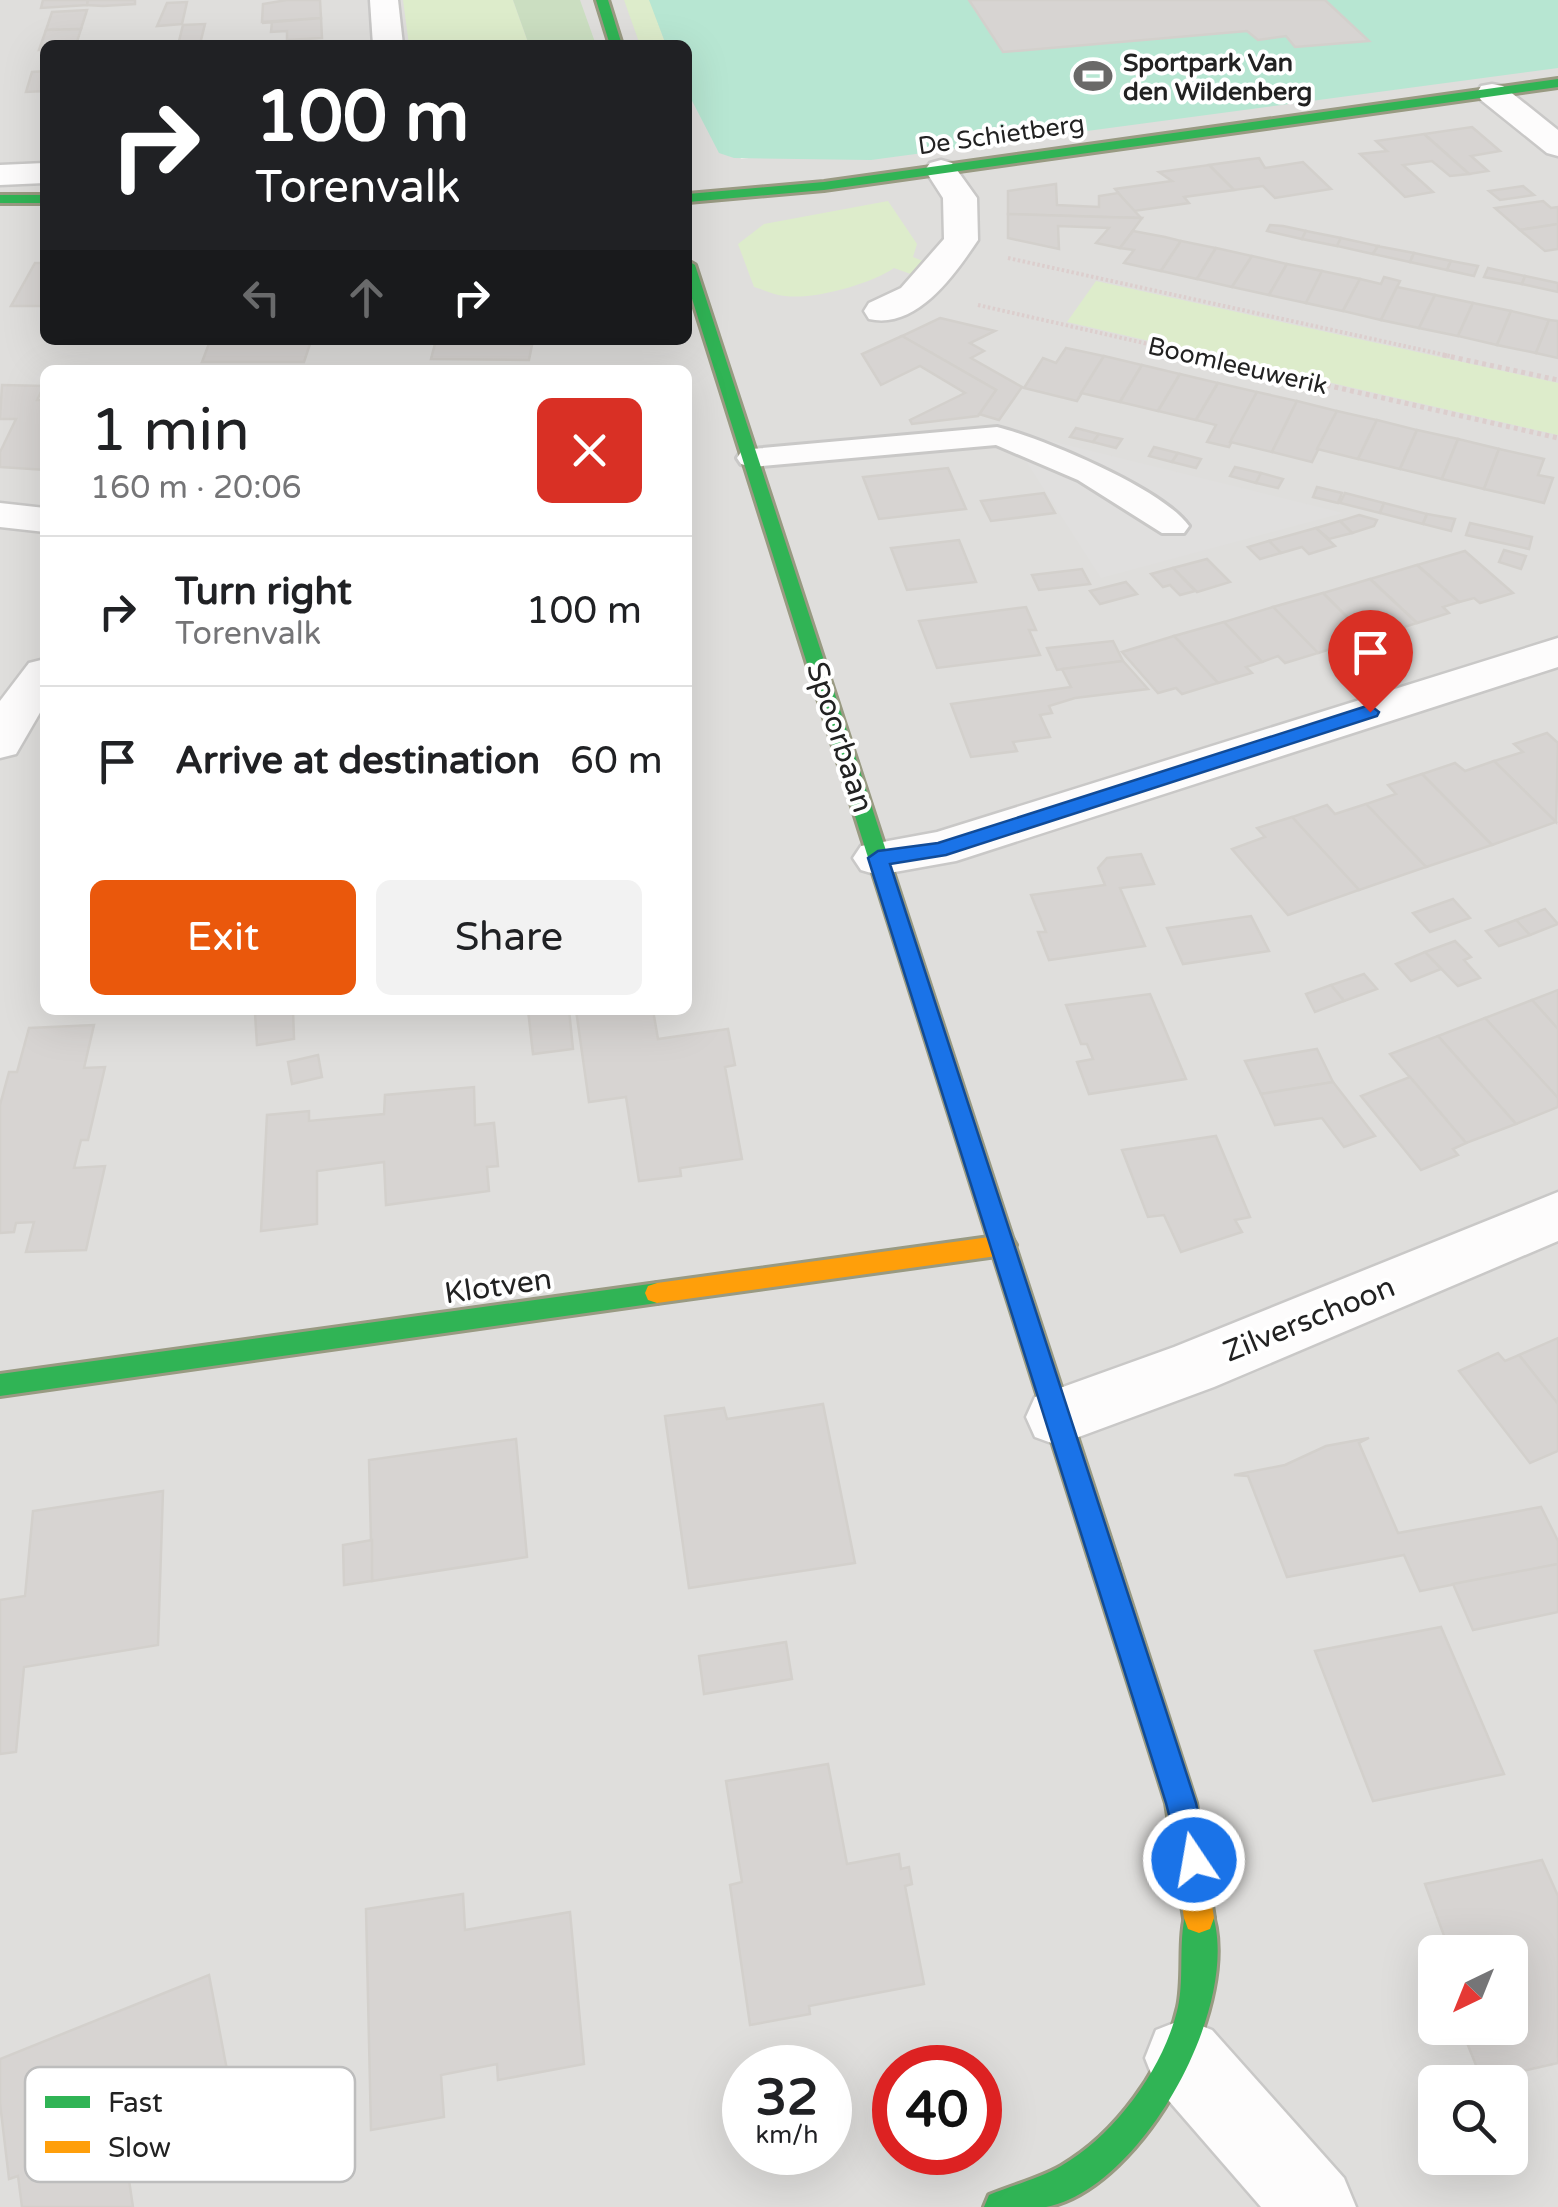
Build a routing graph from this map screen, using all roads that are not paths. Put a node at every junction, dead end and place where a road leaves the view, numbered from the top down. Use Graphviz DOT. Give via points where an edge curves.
graph roads {
  1 [pos="384,0"];
  2 [pos="602,0"];
  3 [pos="388,40"];
  4 [pos="614,40"];
  5 [pos="1558,83"];
  6 [pos="1492,92"];
  7 [pos="1558,146"];
  8 [pos="941,170"];
  9 [pos="40,173"];
  10 [pos="0,175"];
  11 [pos="692,198"];
  12 [pos="0,199"];
  13 [pos="40,200"];
  14 [pos="692,277"];
  15 [pos="882,310"];
  16 [pos="752,458"];
  17 [pos="0,516"];
  18 [pos="40,520"];
  19 [pos="1173,526"];
  20 [pos="1558,652"];
  21 [pos="40,680"];
  22 [pos="0,744"];
  23 [pos="878,858"];
  24 [pos="1558,1216"];
  25 [pos="1004,1245"];
  26 [pos="0,1386"];
  27 [pos="1057,1416"];
  28 [pos="1184,2058"];
  29 [pos="1001,2207"];
  30 [pos="1315,2207"];
  1 -- 3 [label="street"];
  2 -- 4 [label="street"];
  5 -- 6 [label="street, De Schietberg"];
  6 -- 7 [label="street"];
  6 -- 8 [label="street, De Schietberg"];
  8 -- 11 [label="street, De Schietberg"];
  8 -- 15 [label="street" via="960,198 961,240 919,291"];
  9 -- 10 [label="street"];
  12 -- 13 [label="street"];
  14 -- 16 [label="street, Spoorbaan"];
  16 -- 19 [label="lane" via="997,436 1032,445 1105,481"];
  16 -- 23 [label="street, Spoorbaan"];
  17 -- 18 [label="street"];
  20 -- 23 [label="street" via="939,850"];
  21 -- 22 [label="street"];
  23 -- 25 [label="street, Spoorbaan"];
  24 -- 27 [label="street, Zilverschoon" via="1192,1368"];
  25 -- 26 [label="street, Klotven"];
  25 -- 27 [label="street, Spoorbaan"];
  27 -- 28 [label="street, Spoorbaan" via="1181,1803 1200,1889 1204,1963"];
  28 -- 29 [label="street" via="1144,2118 1078,2175"];
  28 -- 30 [label="street"];
}
